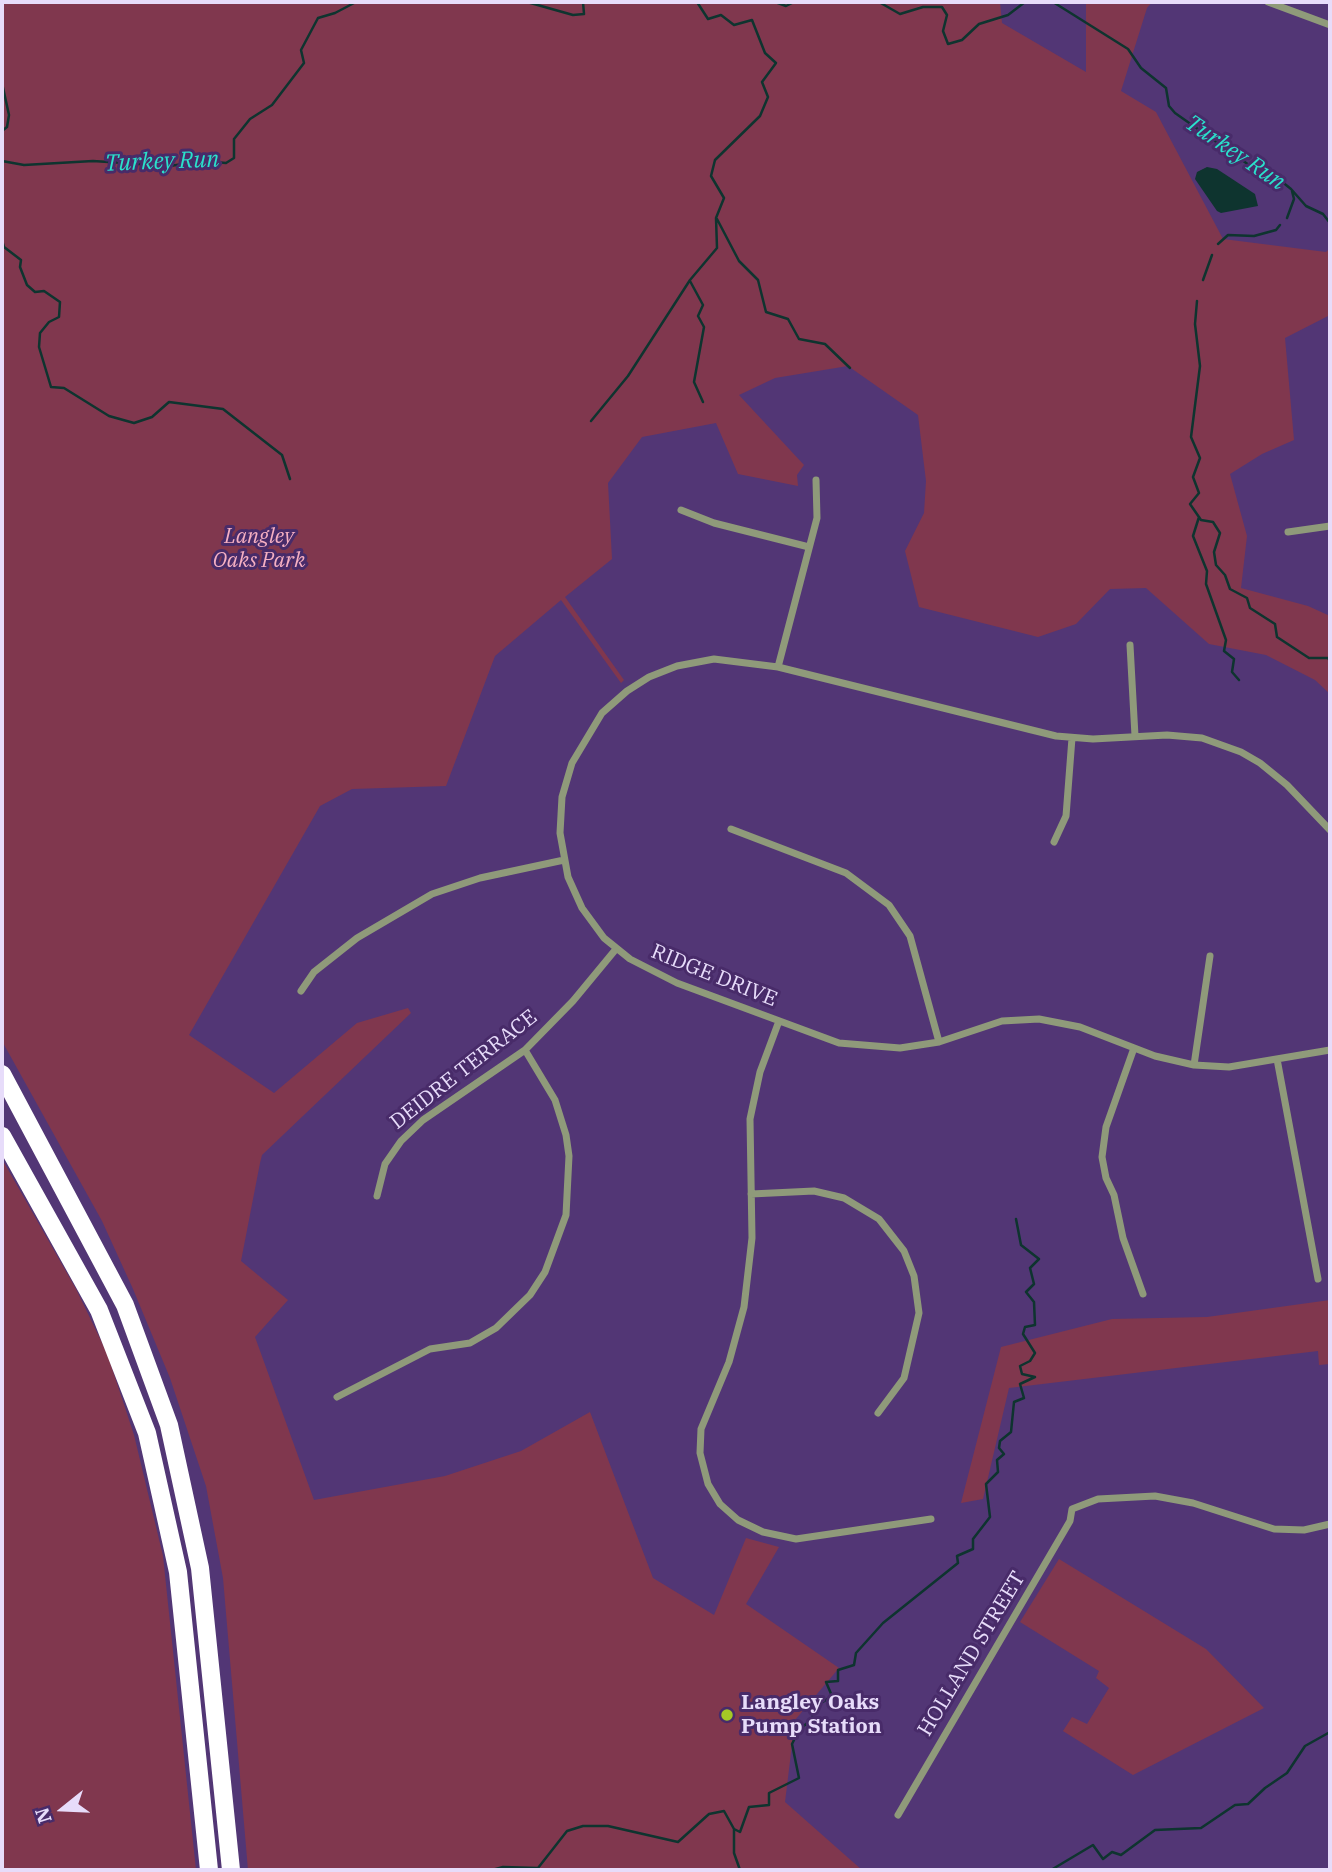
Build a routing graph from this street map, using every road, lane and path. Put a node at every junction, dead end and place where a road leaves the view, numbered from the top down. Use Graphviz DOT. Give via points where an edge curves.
graph roads {
  1 [pos="1268,2"];
  2 [pos="1330,25"];
  3 [pos="816,480"];
  4 [pos="681,510"];
  5 [pos="1330,526"];
  6 [pos="1289,532"];
  7 [pos="809,547"];
  8 [pos="1130,645"];
  9 [pos="778,667"];
  10 [pos="1135,736"];
  11 [pos="1072,738"];
  12 [pos="731,829"];
  13 [pos="1330,831"];
  14 [pos="1055,842"];
  15 [pos="564,860"];
  16 [pos="616,949"];
  17 [pos="1210,956"];
  18 [pos="301,991"];
  19 [pos="779,1021"];
  20 [pos="939,1042"];
  21 [pos="1134,1048"];
  22 [pos="525,1050"];
  23 [pos="1330,1050"];
  24 [pos="1277,1059"];
  25 [pos="1194,1065"];
  26 [pos="2,1074"];
  27 [pos="2,1136"];
  28 [pos="751,1194"];
  29 [pos="377,1196"];
  30 [pos="1318,1279"];
  31 [pos="1143,1294"];
  32 [pos="337,1397"];
  33 [pos="878,1413"];
  34 [pos="931,1519"];
  35 [pos="1330,1524"];
  36 [pos="898,1815"];
  37 [pos="209,1870"];
  38 [pos="231,1870"];
  1 -- 2 [label="street"];
  3 -- 7 [label="street" via="817,518"];
  4 -- 7 [label="street"];
  5 -- 6 [label="street"];
  7 -- 9 [label="street"];
  8 -- 10 [label="street"];
  9 -- 11 [label="street, RIDGE DRIVE"];
  9 -- 15 [label="street, RIDGE DRIVE" via="733,659 695,661 649,677 617,699 590,728 566,780 560,815"];
  10 -- 11 [label="street, RIDGE DRIVE"];
  10 -- 13 [label="street, RIDGE DRIVE" via="1193,737 1241,752 1287,785"];
  11 -- 14 [label="street" via="1066,816"];
  12 -- 20 [label="street" via="846,873 889,905 910,936"];
  15 -- 16 [label="street, RIDGE DRIVE" via="582,908"];
  15 -- 18 [label="street" via="480,878 432,894 357,938 314,972"];
  16 -- 19 [label="street, RIDGE DRIVE" via="656,975"];
  16 -- 22 [label="street, DEIDRE TERRACE"];
  17 -- 25 [label="street"];
  19 -- 20 [label="street, RIDGE DRIVE" via="859,1047 900,1048"];
  19 -- 28 [label="street" via="751,1107"];
  20 -- 21 [label="street, RIDGE DRIVE" via="1002,1021 1039,1019 1080,1027"];
  21 -- 25 [label="street, RIDGE DRIVE"];
  21 -- 31 [label="street" via="1106,1127 1102,1157"];
  22 -- 29 [label="street, DEIDRE TERRACE" via="423,1120 401,1141 385,1164"];
  22 -- 32 [label="street" via="555,1100 569,1156 566,1215 545,1272 523,1303 496,1328 470,1343 430,1349"];
  23 -- 24 [label="street, RIDGE DRIVE"];
  24 -- 25 [label="street, RIDGE DRIVE" via="1229,1067"];
  24 -- 30 [label="street"];
  26 -- 38 [label="highway" via="125,1305 169,1424 200,1569"];
  27 -- 37 [label="highway" via="99,1310 147,1433 178,1572"];
  28 -- 33 [label="street" via="814,1191 844,1198 879,1219 904,1251 914,1276 919,1313 904,1378"];
  28 -- 34 [label="street" via="752,1238 744,1307 729,1362 703,1420 700,1443 708,1484 720,1504 753,1528 796,1539"];
  35 -- 36 [label="street, HOLLAND STREET" via="1304,1530 1274,1529 1155,1496 1107,1498 1072,1509 1070,1521"];
}
